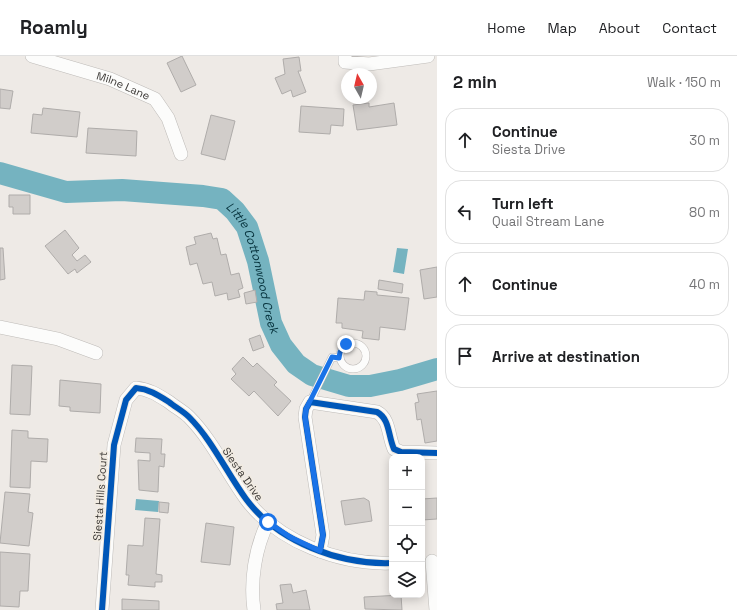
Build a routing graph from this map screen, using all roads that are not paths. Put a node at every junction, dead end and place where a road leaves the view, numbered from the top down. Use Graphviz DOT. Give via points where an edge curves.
graph roads {
  1 [pos="32,56"];
  2 [pos="345,56"];
  3 [pos="428,56"];
  4 [pos="181,154"];
  5 [pos="0,327"];
  6 [pos="96,354"];
  7 [pos="339,358"];
  8 [pos="136,388"];
  9 [pos="313,397"];
  10 [pos="437,453"];
  11 [pos="268,522"];
  12 [pos="320,551"];
  13 [pos="430,561"];
  14 [pos="389,563"];
  15 [pos="102,610"];
  16 [pos="254,610"];
  17 [pos="436,610"];
  1 -- 4 [label="street, Milne Lane" via="110,79 156,98 168,118"];
  2 -- 3 [label="street" via="345,62 369,64"];
  5 -- 6 [label="street" via="58,339"];
  7 -- 9 [label="lane" via="332,357"];
  8 -- 11 [label="street, Siesta Drive" via="145,389 159,396 188,416 247,500"];
  8 -- 15 [label="street, Siesta Hills Court" via="126,400 114,445"];
  9 -- 10 [label="street" via="383,415 394,449 401,452"];
  9 -- 12 [label="street" via="306,409 305,417 323,535"];
  11 -- 12 [label="street, Siesta Drive" via="290,537"];
  11 -- 16 [label="street" via="257,551 253,589"];
  12 -- 14 [label="street, Siesta Drive" via="345,559"];
  13 -- 17 [label="street"];
}
